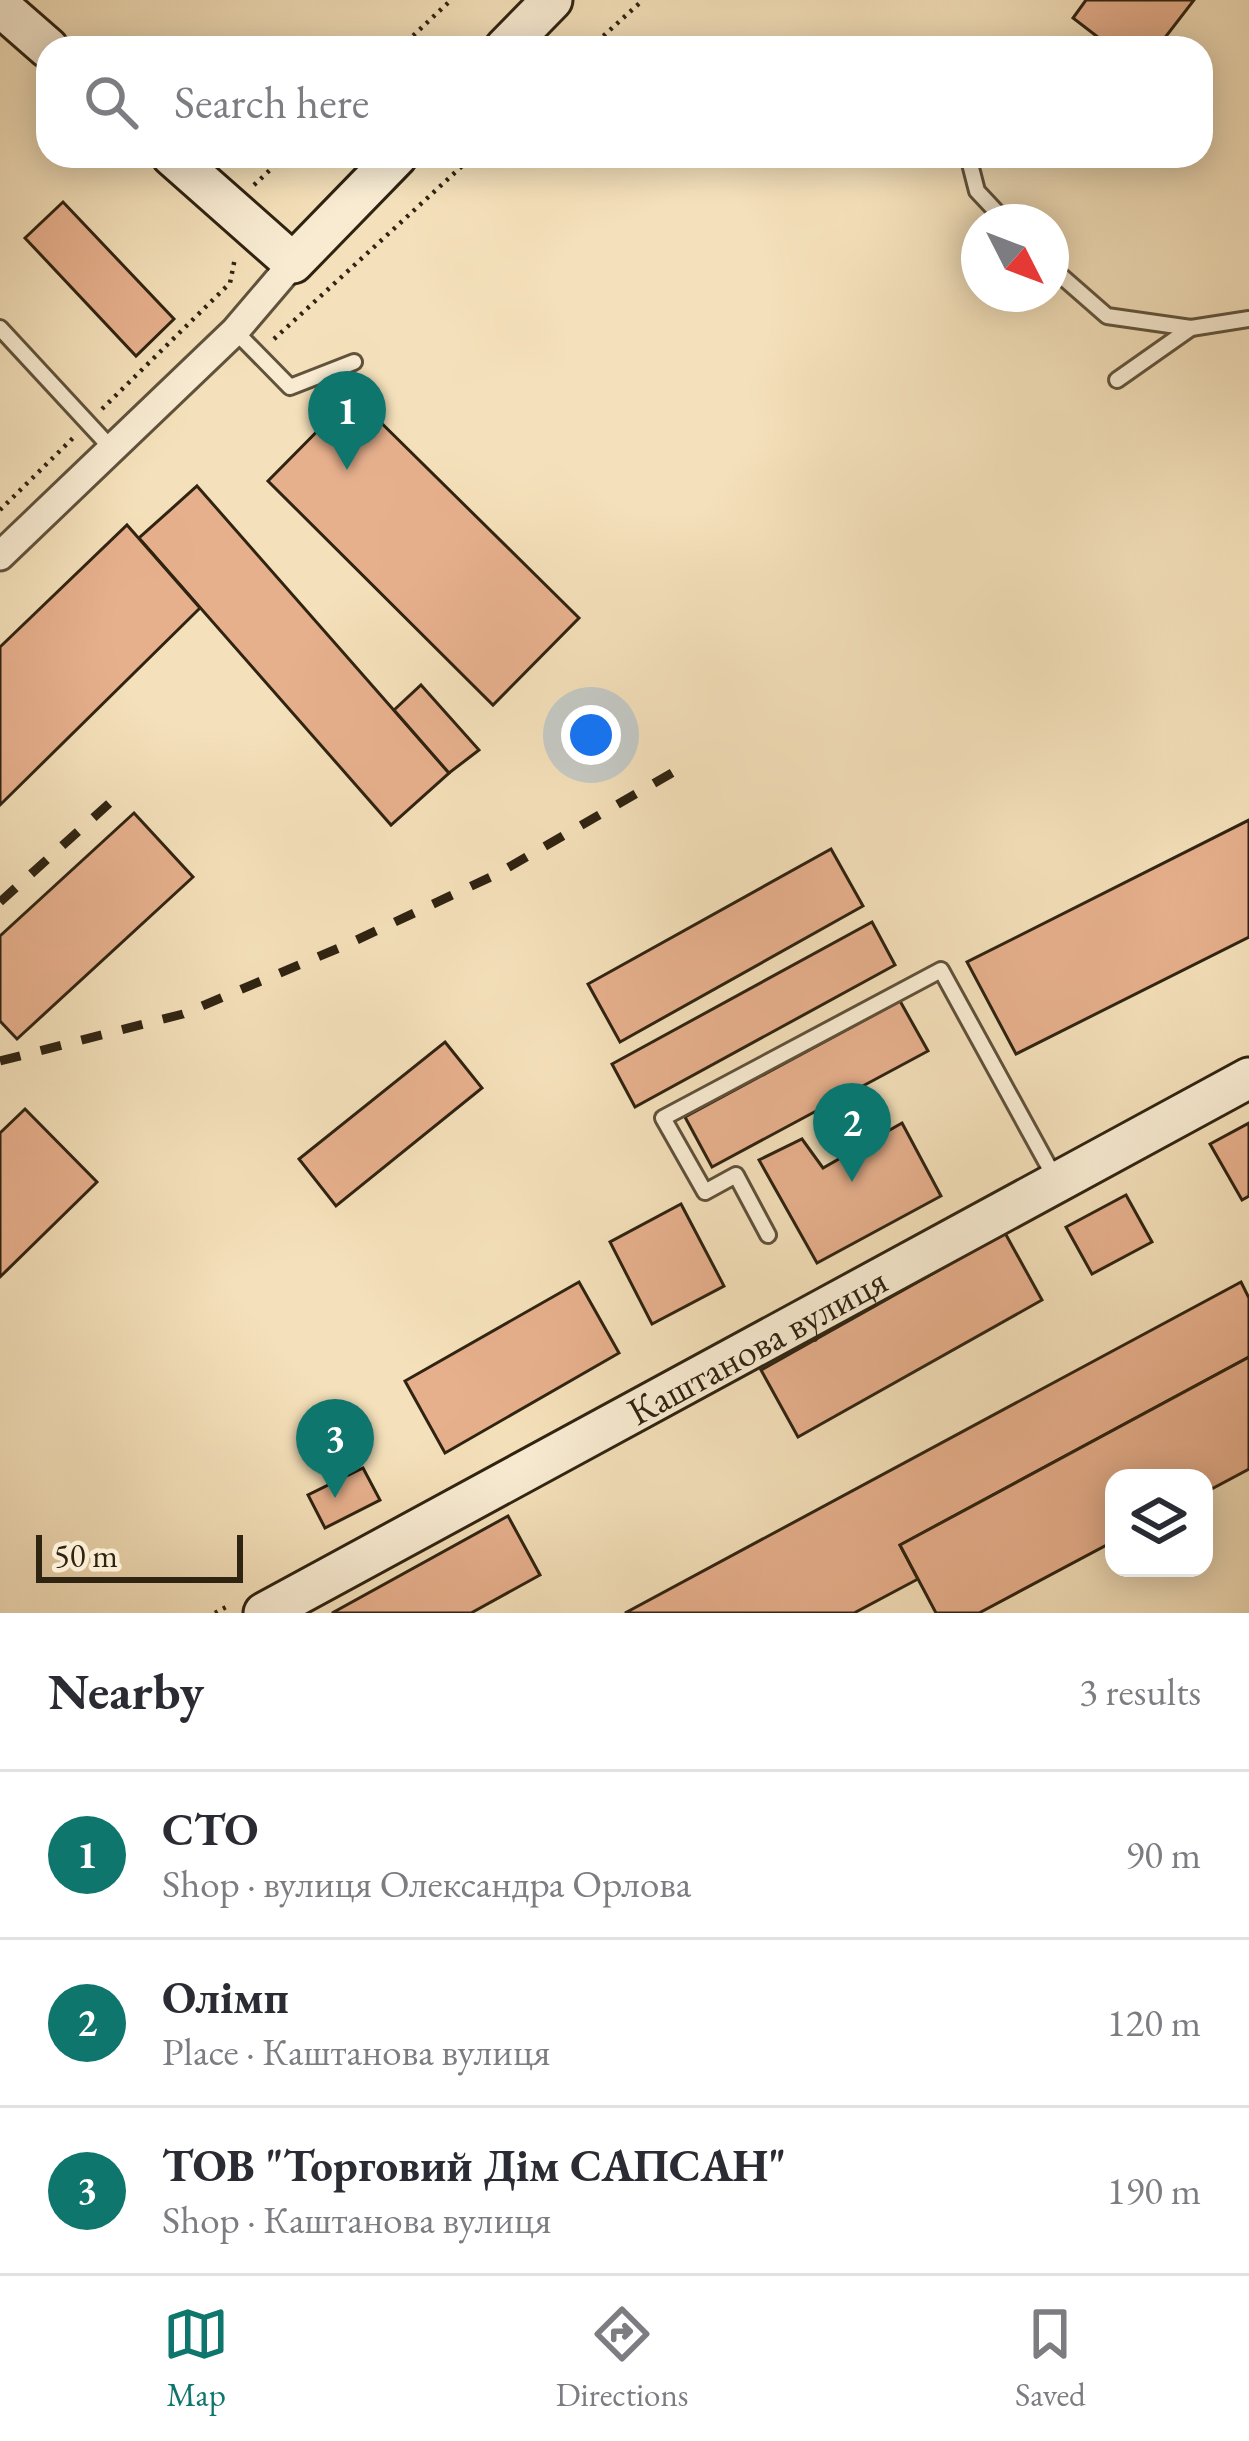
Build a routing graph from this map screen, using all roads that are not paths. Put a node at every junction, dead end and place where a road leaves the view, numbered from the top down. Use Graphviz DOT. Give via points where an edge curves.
graph roads {
  1 [pos="552,0"];
  2 [pos="0,6"];
  3 [pos="517,36"];
  4 [pos="36,38"];
  5 [pos="186,168"];
  6 [pos="386,168"];
  7 [pos="971,168"];
  8 [pos="989,204"];
  9 [pos="293,263"];
  10 [pos="1069,283"];
  11 [pos="1249,319"];
  12 [pos="0,328"];
  13 [pos="1191,328"];
  14 [pos="235,331"];
  15 [pos="354,362"];
  16 [pos="1117,380"];
  17 [pos="112,449"];
  18 [pos="0,556"];
  19 [pos="1249,1078"];
  20 [pos="1058,1182"];
  21 [pos="769,1235"];
  22 [pos="264,1613"];
  1 -- 3 [label="street"];
  2 -- 4 [label="street"];
  5 -- 9 [label="street"];
  6 -- 9 [label="street"];
  7 -- 8 [label="lane"];
  9 -- 14 [label="street"];
  10 -- 13 [label="lane" via="1107,316"];
  11 -- 13 [label="lane"];
  12 -- 17 [label="lane"];
  13 -- 16 [label="lane"];
  14 -- 15 [label="lane" via="290,387"];
  14 -- 17 [label="street"];
  17 -- 18 [label="street"];
  19 -- 20 [label="street, Каштанова вулиця"];
  20 -- 21 [label="lane" via="941,970 663,1118 705,1192 736,1175"];
  20 -- 22 [label="street, Каштанова вулиця"];
}
